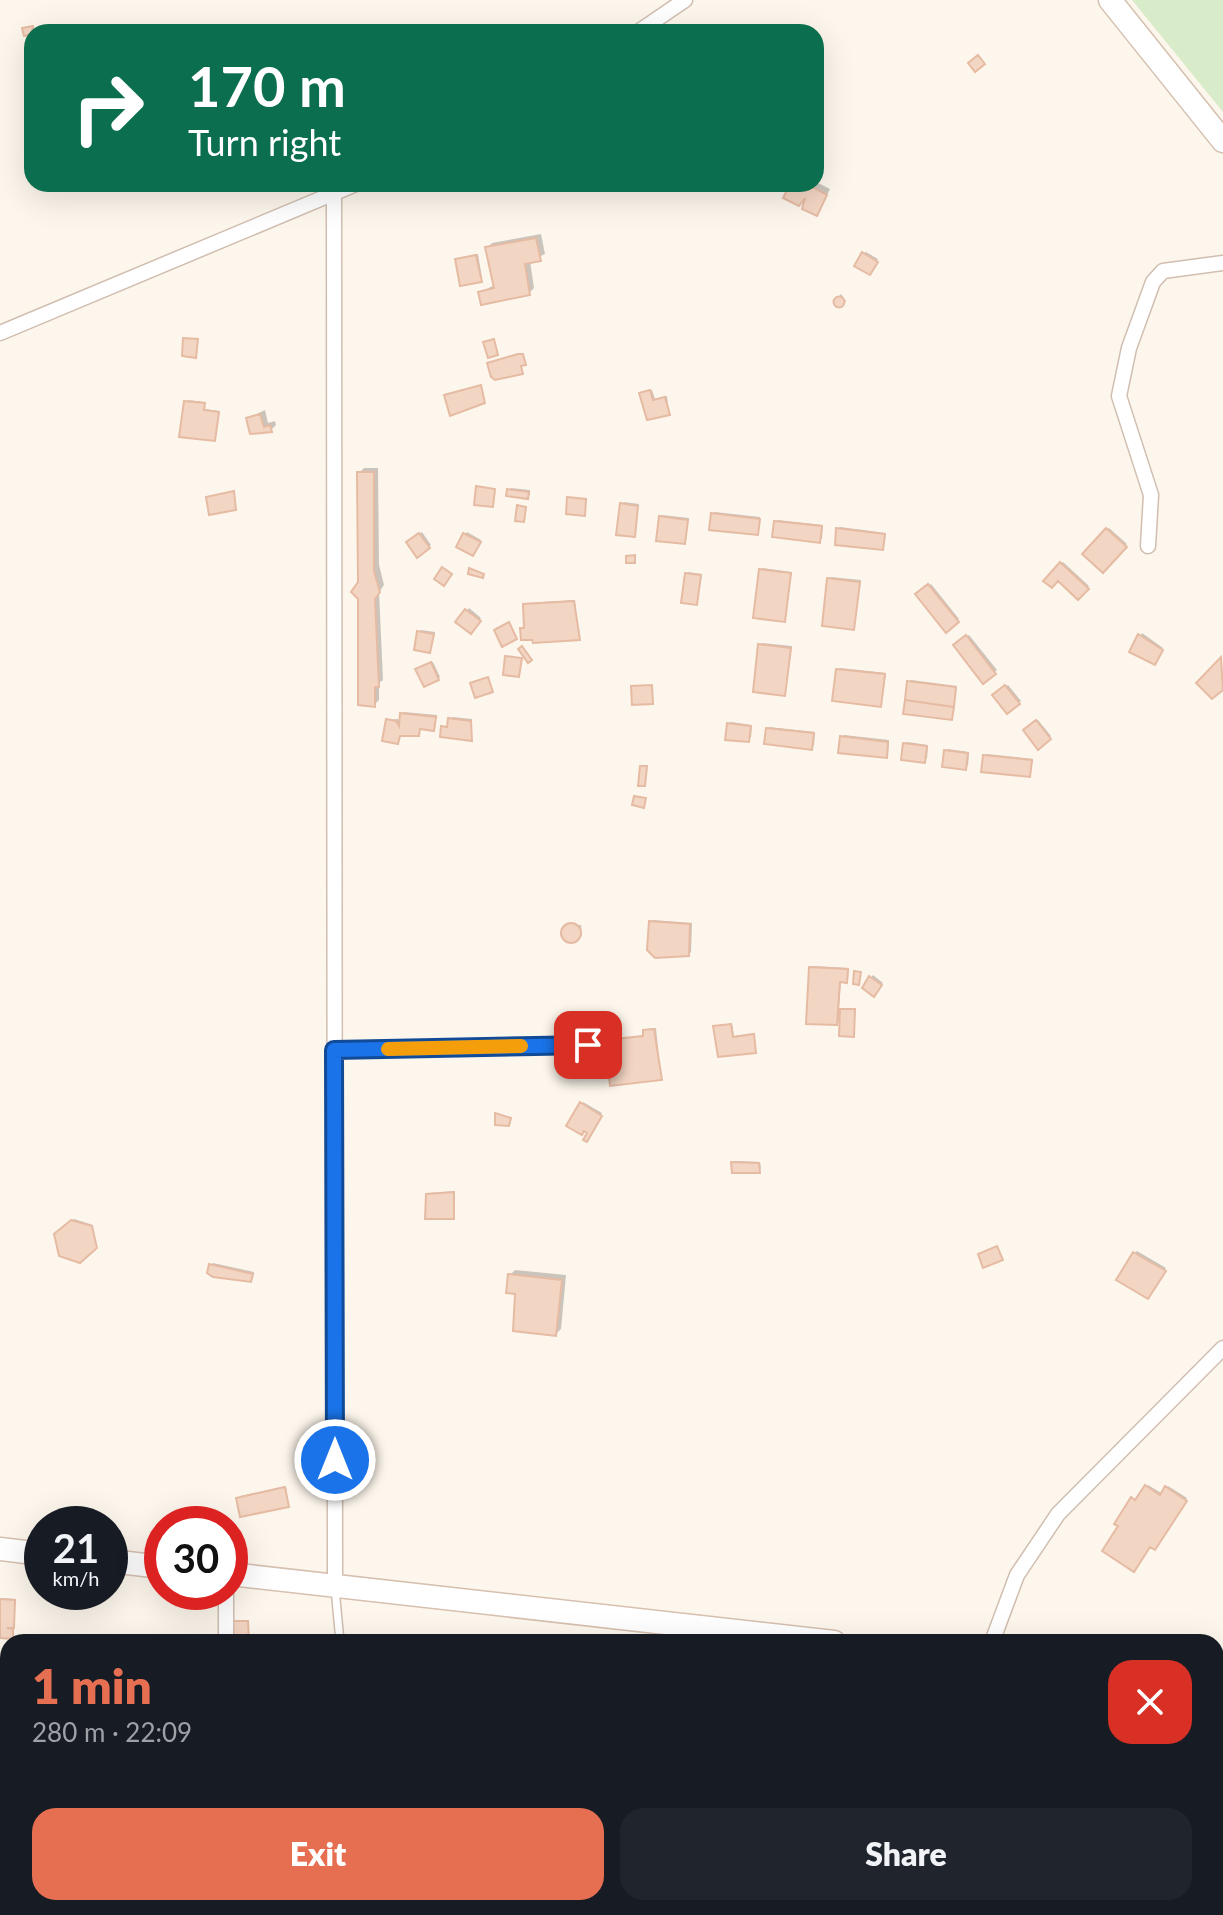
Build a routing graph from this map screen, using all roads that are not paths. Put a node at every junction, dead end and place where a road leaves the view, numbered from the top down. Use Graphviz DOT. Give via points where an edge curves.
graph roads {
  1 [pos="685,0"];
  2 [pos="1110,0"];
  3 [pos="650,24"];
  4 [pos="1223,141"];
  5 [pos="338,192"];
  6 [pos="334,194"];
  7 [pos="1223,263"];
  8 [pos="0,333"];
  9 [pos="1148,546"];
  10 [pos="588,1045"];
  11 [pos="334,1050"];
  12 [pos="1223,1348"];
  13 [pos="0,1549"];
  14 [pos="24,1552"];
  15 [pos="248,1576"];
  16 [pos="335,1586"];
  17 [pos="226,1610"];
  18 [pos="226,1634"];
  19 [pos="339,1634"];
  20 [pos="763,1634"];
  21 [pos="995,1634"];
  1 -- 3 [label="street"];
  2 -- 4 [label="street"];
  5 -- 6 [label="street"];
  6 -- 8 [label="street"];
  6 -- 11 [label="street"];
  7 -- 9 [label="street" via="1163,271 1153,282 1129,348 1119,396 1151,495"];
  10 -- 11 [label="street"];
  11 -- 16 [label="street"];
  12 -- 21 [label="street" via="1058,1514 1017,1575"];
  13 -- 14 [label="street"];
  15 -- 16 [label="street"];
  16 -- 19 [label="lane"];
  16 -- 20 [label="street"];
  17 -- 18 [label="street"];
}
